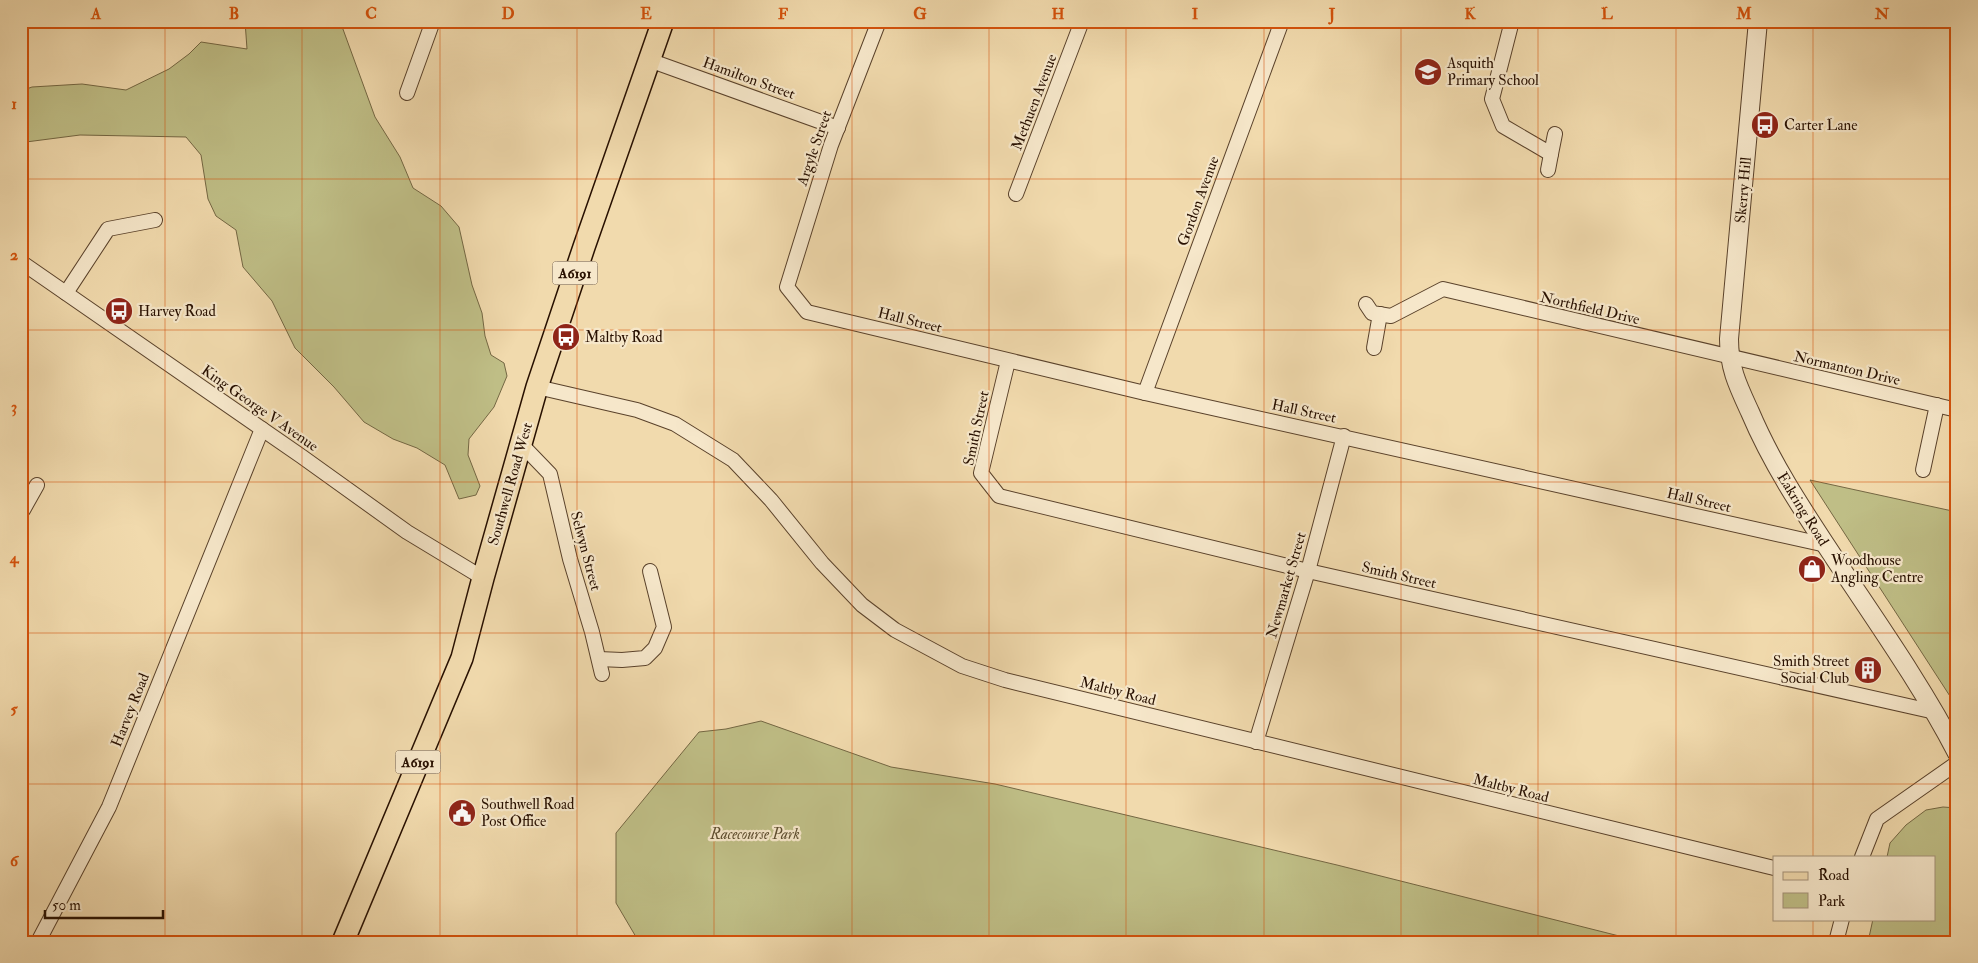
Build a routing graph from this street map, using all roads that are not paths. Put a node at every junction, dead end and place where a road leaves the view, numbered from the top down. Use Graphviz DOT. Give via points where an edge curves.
graph roads {
  1 [pos="50,21"];
  2 [pos="57,21"];
  3 [pos="433,21"];
  4 [pos="663,21"];
  5 [pos="880,21"];
  6 [pos="1082,21"];
  7 [pos="1512,21"];
  8 [pos="1758,21"];
  9 [pos="1279,22"];
  10 [pos="649,60"];
  11 [pos="407,93"];
  12 [pos="838,128"];
  13 [pos="1555,134"];
  14 [pos="1550,154"];
  15 [pos="1548,170"];
  16 [pos="1016,194"];
  17 [pos="155,220"];
  18 [pos="21,262"];
  19 [pos="787,287"];
  20 [pos="66,293"];
  21 [pos="1366,304"];
  22 [pos="1380,314"];
  23 [pos="1374,348"];
  24 [pos="1729,358"];
  25 [pos="1008,361"];
  26 [pos="538,387"];
  27 [pos="1146,393"];
  28 [pos="1937,405"];
  29 [pos="1957,410"];
  30 [pos="262,430"];
  31 [pos="1344,436"];
  32 [pos="522,445"];
  33 [pos="1923,470"];
  34 [pos="38,484"];
  35 [pos="21,509"];
  36 [pos="1826,545"];
  37 [pos="650,571"];
  38 [pos="1308,571"];
  39 [pos="483,578"];
  40 [pos="599,659"];
  41 [pos="602,674"];
  42 [pos="1935,712"];
  43 [pos="1256,742"];
  44 [pos="1957,753"];
  45 [pos="1957,763"];
  46 [pos="1862,856"];
  47 [pos="1773,868"];
  48 [pos="1842,920"];
  49 [pos="38,942"];
  50 [pos="343,942"];
  51 [pos="1836,942"];
  1 -- 2 [label="street"];
  3 -- 11 [label="street"];
  4 -- 10 [label="main road, Southwell Road West / A6191"];
  5 -- 12 [label="street, Argyle Street"];
  6 -- 16 [label="street, Methuen Avenue"];
  7 -- 14 [label="street" via="1492,99 1503,126"];
  8 -- 24 [label="street, Skerry Hill"];
  9 -- 27 [label="street, Gordon Avenue"];
  10 -- 12 [label="street, Hamilton Street"];
  10 -- 26 [label="main road, Southwell Road West / A6191"];
  12 -- 19 [label="street, Argyle Street"];
  13 -- 14 [label="street"];
  14 -- 15 [label="street"];
  17 -- 20 [label="street" via="108,230"];
  18 -- 20 [label="street, King George V Avenue"];
  19 -- 25 [label="street, Hall Street" via="807,312"];
  20 -- 30 [label="street, King George V Avenue"];
  21 -- 22 [label="street" via="1372,313"];
  22 -- 23 [label="street"];
  22 -- 24 [label="street, Northfield Drive" via="1391,316 1443,289"];
  24 -- 28 [label="street, Normanton Drive"];
  24 -- 36 [label="street, Eakring Road" via="1766,448"];
  25 -- 27 [label="street, Hall Street"];
  25 -- 38 [label="street, Smith Street" via="981,473 999,496"];
  26 -- 32 [label="main road, Southwell Road West / A6191"];
  26 -- 43 [label="street, Maltby Road" via="637,410 675,424 733,460 772,500 822,563 862,605 895,630 962,666 1005,680"];
  27 -- 31 [label="street, Hall Street"];
  28 -- 29 [label="street, Normanton Drive"];
  28 -- 33 [label="street"];
  30 -- 39 [label="street, King George V Avenue" via="407,532"];
  30 -- 49 [label="street, Harvey Road" via="109,807"];
  31 -- 36 [label="street, Hall Street"];
  31 -- 38 [label="street, Newmarket Street"];
  32 -- 39 [label="main road, Southwell Road West / A6191"];
  32 -- 40 [label="street, Selwyn Street" via="550,474"];
  34 -- 35 [label="street"];
  36 -- 42 [label="street, Eakring Road"];
  37 -- 40 [label="street" via="664,627 654,648 645,658"];
  38 -- 42 [label="street, Smith Street"];
  38 -- 43 [label="street, Newmarket Street"];
  39 -- 50 [label="main road, Southwell Road West / A6191" via="462,658"];
  40 -- 41 [label="street, Selwyn Street"];
  42 -- 44 [label="street, Eakring Road"];
  43 -- 47 [label="street, Maltby Road"];
  45 -- 46 [label="street" via="1877,818"];
  48 -- 51 [label="street"];
}
